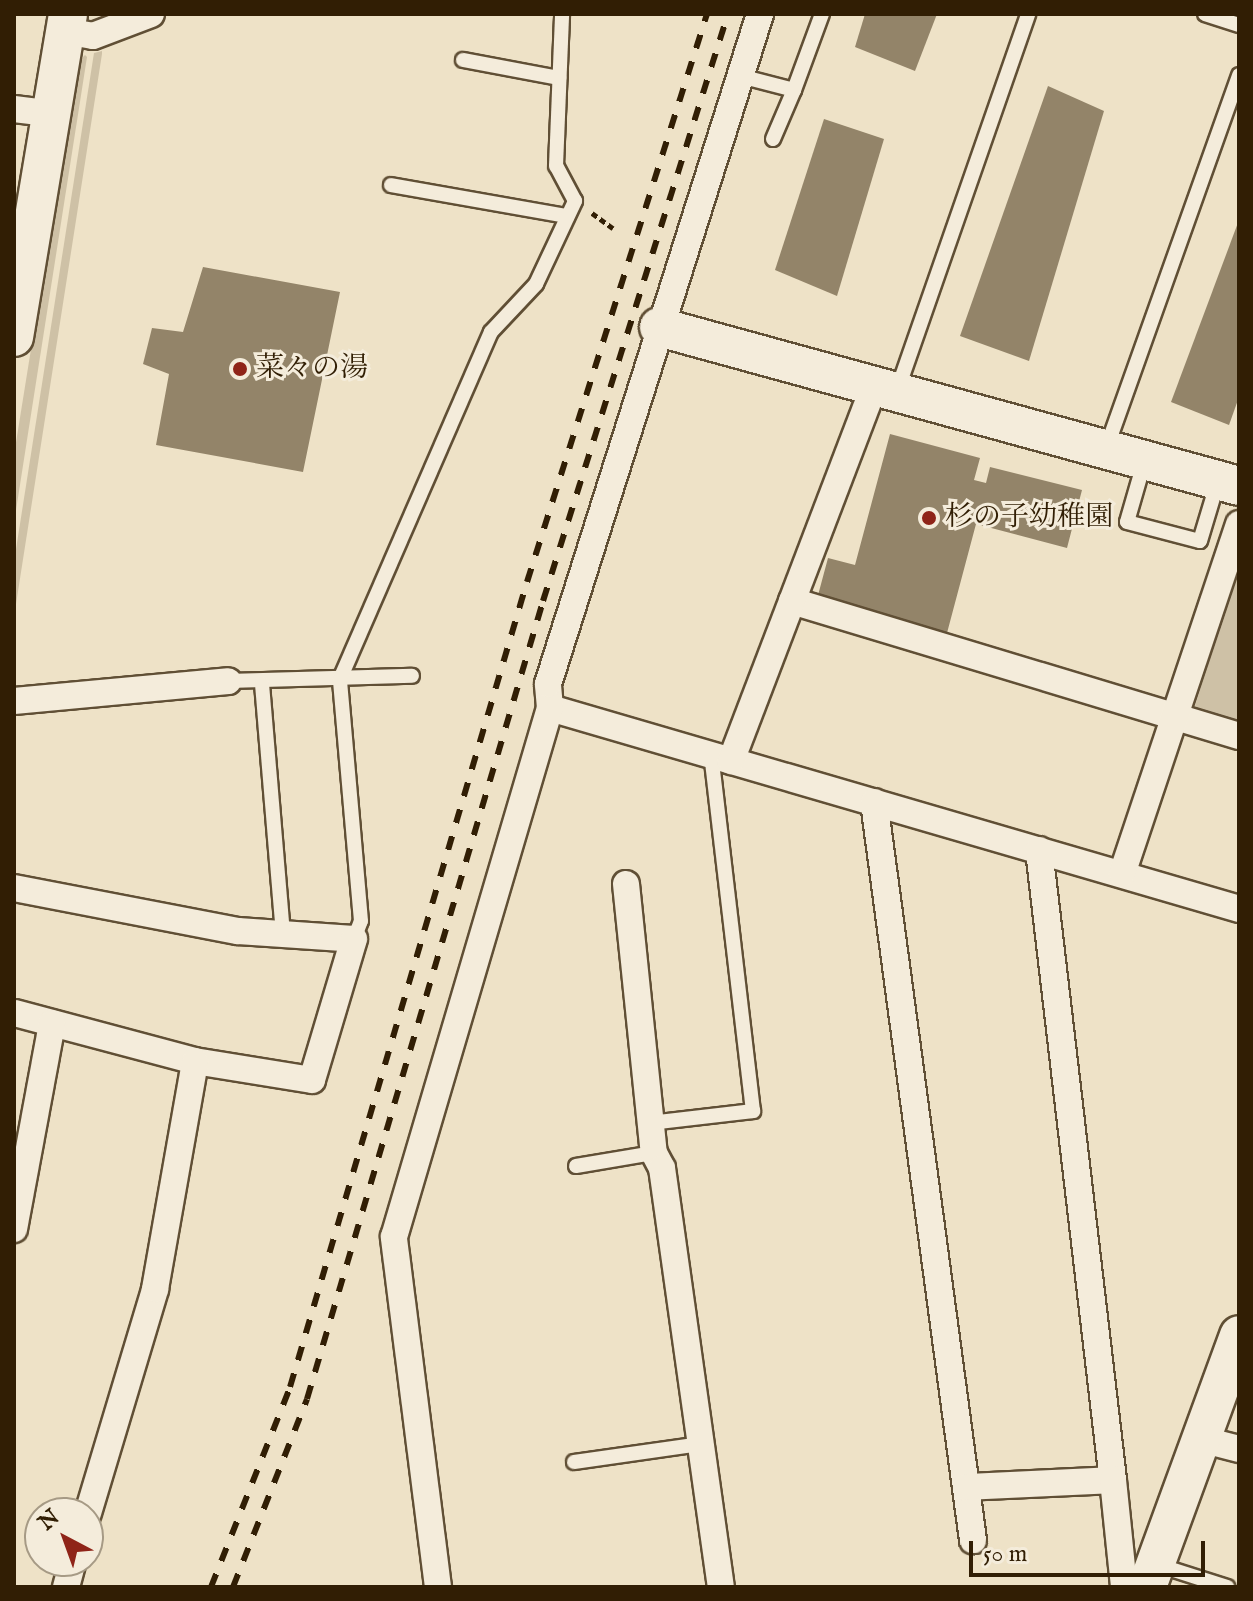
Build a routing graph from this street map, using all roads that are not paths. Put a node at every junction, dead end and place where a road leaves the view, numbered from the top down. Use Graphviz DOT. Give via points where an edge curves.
graph roads {
  1 [pos="151,14"];
  2 [pos="562,14"];
  3 [pos="760,14"];
  4 [pos="822,14"];
  5 [pos="1028,14"];
  6 [pos="1205,14"];
  7 [pos="66,22"];
  8 [pos="1239,25"];
  9 [pos="463,60"];
  10 [pos="1239,75"];
  11 [pos="740,76"];
  12 [pos="559,78"];
  13 [pos="794,90"];
  14 [pos="14,109"];
  15 [pos="52,114"];
  16 [pos="773,139"];
  17 [pos="391,185"];
  18 [pos="567,216"];
  19 [pos="19,270"];
  20 [pos="659,327"];
  21 [pos="14,337"];
  22 [pos="885,390"];
  23 [pos="1105,450"];
  24 [pos="1144,460"];
  25 [pos="1229,484"];
  26 [pos="1239,524"];
  27 [pos="792,601"];
  28 [pos="412,676"];
  29 [pos="340,679"];
  30 [pos="228,681"];
  31 [pos="262,684"];
  32 [pos="14,701"];
  33 [pos="550,708"];
  34 [pos="1175,717"];
  35 [pos="1239,736"];
  36 [pos="721,758"];
  37 [pos="874,802"];
  38 [pos="1039,850"];
  39 [pos="1122,874"];
  40 [pos="626,884"];
  41 [pos="14,888"];
  42 [pos="1239,909"];
  43 [pos="283,934"];
  44 [pos="354,939"];
  45 [pos="14,1013"];
  46 [pos="52,1023"];
  47 [pos="195,1061"];
  48 [pos="650,1123"];
  49 [pos="654,1153"];
  50 [pos="576,1166"];
  51 [pos="14,1229"];
  52 [pos="1239,1335"];
  53 [pos="1232,1374"];
  54 [pos="1200,1439"];
  55 [pos="700,1444"];
  56 [pos="1239,1449"];
  57 [pos="574,1462"];
  58 [pos="1113,1480"];
  59 [pos="966,1487"];
  60 [pos="93,1497"];
  61 [pos="973,1540"];
  62 [pos="1151,1575"];
  63 [pos="438,1587"];
  64 [pos="721,1587"];
  65 [pos="1124,1587"];
  66 [pos="1227,1587"];
  1 -- 7 [label="street" via="93,36"];
  2 -- 12 [label="lane"];
  3 -- 11 [label="street"];
  4 -- 13 [label="lane"];
  5 -- 22 [label="lane"];
  6 -- 8 [label="lane"];
  7 -- 15 [label="street"];
  9 -- 12 [label="lane"];
  10 -- 23 [label="lane"];
  11 -- 13 [label="lane"];
  11 -- 20 [label="street"];
  12 -- 18 [label="lane" via="556,166 575,201"];
  13 -- 16 [label="lane"];
  14 -- 15 [label="street"];
  15 -- 19 [label="street"];
  17 -- 18 [label="lane"];
  18 -- 29 [label="lane" via="536,284 491,332"];
  19 -- 21 [label="street"];
  20 -- 22 [label="street"];
  20 -- 33 [label="street" via="548,684"];
  22 -- 23 [label="street"];
  22 -- 27 [label="street"];
  23 -- 24 [label="street"];
  24 -- 25 [label="street"];
  24 -- 25 [label="lane" via="1127,522 1200,541"];
  26 -- 34 [label="street"];
  27 -- 34 [label="street"];
  27 -- 36 [label="street"];
  28 -- 29 [label="lane"];
  29 -- 31 [label="lane"];
  29 -- 44 [label="lane" via="361,921"];
  30 -- 31 [label="lane"];
  30 -- 32 [label="street"];
  31 -- 43 [label="lane"];
  33 -- 36 [label="street"];
  33 -- 63 [label="street" via="394,1237"];
  34 -- 35 [label="street"];
  34 -- 39 [label="street"];
  36 -- 37 [label="street"];
  36 -- 48 [label="lane" via="753,1111"];
  37 -- 38 [label="street"];
  37 -- 59 [label="street"];
  38 -- 39 [label="street"];
  38 -- 58 [label="street"];
  39 -- 42 [label="street"];
  40 -- 48 [label="street"];
  41 -- 43 [label="street"];
  43 -- 44 [label="street"];
  44 -- 47 [label="street" via="312,1080"];
  45 -- 46 [label="street"];
  46 -- 47 [label="street"];
  46 -- 51 [label="street"];
  47 -- 60 [label="street" via="155,1289"];
  48 -- 49 [label="street"];
  49 -- 50 [label="lane"];
  49 -- 55 [label="street" via="662,1168"];
  52 -- 53 [label="street"];
  53 -- 54 [label="street"];
  54 -- 56 [label="street"];
  54 -- 62 [label="street"];
  55 -- 57 [label="lane"];
  55 -- 64 [label="street"];
  58 -- 59 [label="street"];
  58 -- 65 [label="street"];
  59 -- 61 [label="street"];
  62 -- 66 [label="lane"];
}
